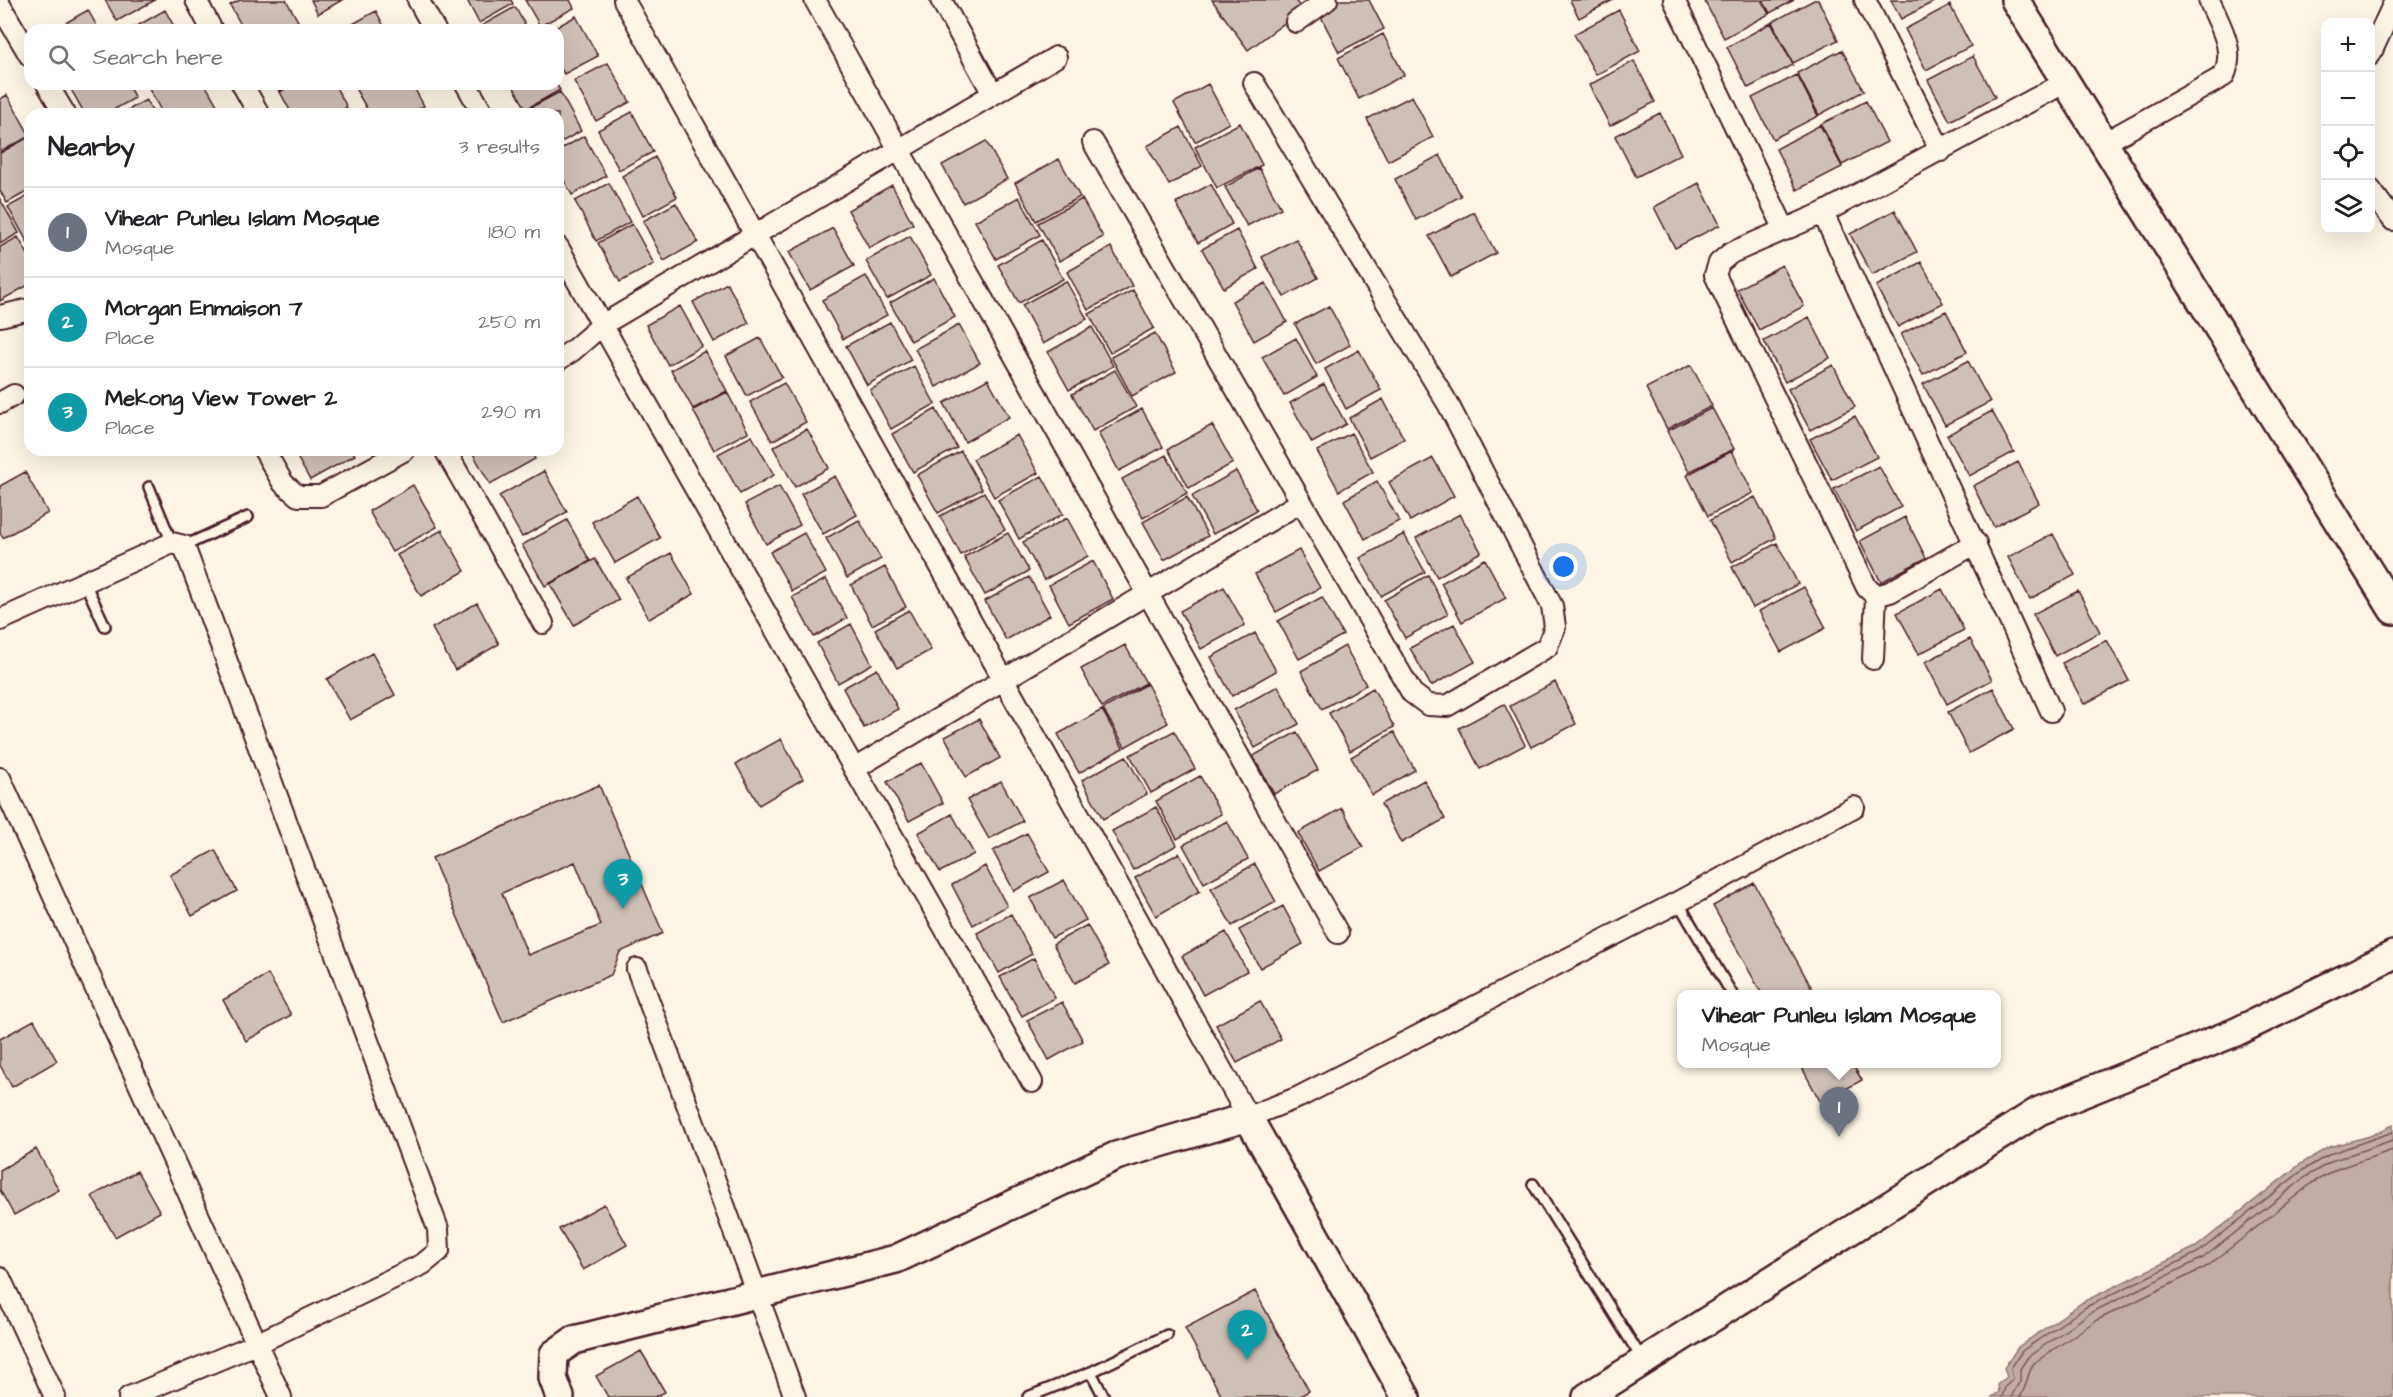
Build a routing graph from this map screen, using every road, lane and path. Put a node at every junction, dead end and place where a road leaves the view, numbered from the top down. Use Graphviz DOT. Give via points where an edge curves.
graph roads {
  1 [pos="196,0"];
  2 [pos="418,0"];
  3 [pos="624,0"];
  4 [pos="815,0"];
  5 [pos="941,0"];
  6 [pos="1326,0"];
  7 [pos="1674,0"];
  8 [pos="1865,0"];
  9 [pos="2015,0"];
  10 [pos="2209,0"];
  11 [pos="0,5"];
  12 [pos="2393,5"];
  13 [pos="1296,22"];
  14 [pos="209,24"];
  15 [pos="432,24"];
  16 [pos="2375,45"];
  17 [pos="24,46"];
  18 [pos="1056,57"];
  19 [pos="2066,82"];
  20 [pos="1254,83"];
  21 [pos="50,90"];
  22 [pos="245,90"];
  23 [pos="469,90"];
  24 [pos="993,94"];
  25 [pos="61,108"];
  26 [pos="256,108"];
  27 [pos="480,108"];
  28 [pos="1092,142"];
  29 [pos="2104,143"];
  30 [pos="899,150"];
  31 [pos="1941,151"];
  32 [pos="2375,196"];
  33 [pos="1823,213"];
  34 [pos="2393,220"];
  35 [pos="1785,230"];
  36 [pos="755,235"];
  37 [pos="564,258"];
  38 [pos="24,310"];
  39 [pos="0,316"];
  40 [pos="602,325"];
  41 [pos="564,356"];
  42 [pos="267,456"];
  43 [pos="394,456"];
  44 [pos="448,456"];
  45 [pos="149,487"];
  46 [pos="1301,502"];
  47 [pos="248,517"];
  48 [pos="1976,543"];
  49 [pos="178,544"];
  50 [pos="85,583"];
  51 [pos="1148,593"];
  52 [pos="1876,596"];
  53 [pos="2393,610"];
  54 [pos="0,620"];
  55 [pos="543,623"];
  56 [pos="105,626"];
  57 [pos="1873,659"];
  58 [pos="1003,680"];
  59 [pos="2050,711"];
  60 [pos="854,769"];
  61 [pos="0,778"];
  62 [pos="1854,807"];
  63 [pos="1678,902"];
  64 [pos="1338,933"];
  65 [pos="2393,955"];
  66 [pos="637,969"];
  67 [pos="1730,990"];
  68 [pos="1032,1082"];
  69 [pos="1248,1117"];
  70 [pos="1533,1184"];
  71 [pos="0,1278"];
  72 [pos="759,1295"];
  73 [pos="1167,1335"];
  74 [pos="256,1344"];
  75 [pos="1642,1359"];
  76 [pos="1091,1372"];
  77 [pos="54,1397"];
  78 [pos="129,1397"];
  79 [pos="281,1397"];
  80 [pos="560,1397"];
  81 [pos="795,1397"];
  82 [pos="1028,1397"];
  83 [pos="1104,1397"];
  84 [pos="1406,1397"];
  85 [pos="1587,1397"];
  1 -- 14 [label="street"];
  2 -- 15 [label="street"];
  3 -- 36 [label="street"];
  4 -- 30 [label="street"];
  5 -- 24 [label="street"];
  6 -- 13 [label="street"];
  7 -- 35 [label="street"];
  8 -- 31 [label="street"];
  9 -- 19 [label="street"];
  10 -- 29 [label="street" via="2228,45 2230,62 2224,76"];
  11 -- 17 [label="street"];
  12 -- 16 [label="street"];
  18 -- 24 [label="street"];
  19 -- 29 [label="street"];
  19 -- 31 [label="street"];
  20 -- 46 [label="street" via="1453,415 1552,606 1555,627 1547,647 1447,706 1428,705 1412,693"];
  21 -- 25 [label="street"];
  22 -- 26 [label="street"];
  23 -- 27 [label="street"];
  24 -- 30 [label="street"];
  28 -- 46 [label="street"];
  29 -- 53 [label="street"];
  30 -- 36 [label="street"];
  30 -- 51 [label="street"];
  31 -- 33 [label="street"];
  32 -- 34 [label="street"];
  33 -- 35 [label="street"];
  33 -- 48 [label="street"];
  35 -- 52 [label="street" via="1731,253 1719,263 1715,275 1867,588"];
  36 -- 40 [label="street"];
  36 -- 58 [label="street"];
  37 -- 40 [label="street"];
  38 -- 39 [label="street"];
  40 -- 41 [label="street"];
  40 -- 60 [label="street"];
  42 -- 43 [label="street" via="283,483 298,496 321,496"];
  44 -- 55 [label="street"];
  45 -- 49 [label="lane"];
  46 -- 51 [label="street"];
  47 -- 49 [label="lane"];
  48 -- 52 [label="street" via="1890,592"];
  48 -- 59 [label="street"];
  49 -- 50 [label="street"];
  49 -- 74 [label="street" via="438,1229 439,1251 423,1264"];
  50 -- 54 [label="street"];
  50 -- 56 [label="lane"];
  51 -- 58 [label="street"];
  51 -- 64 [label="street"];
  52 -- 57 [label="street"];
  58 -- 60 [label="street"];
  58 -- 69 [label="street"];
  60 -- 68 [label="street"];
  61 -- 74 [label="street"];
  62 -- 63 [label="street"];
  63 -- 67 [label="lane"];
  63 -- 69 [label="street" via="1299,1097"];
  65 -- 75 [label="street" via="2236,1032 2039,1111"];
  66 -- 72 [label="street"];
  69 -- 72 [label="street" via="1116,1156 896,1259"];
  69 -- 84 [label="street"];
  70 -- 75 [label="lane"];
  71 -- 77 [label="street"];
  72 -- 80 [label="street" via="574,1340 554,1354 553,1378"];
  72 -- 81 [label="street"];
  73 -- 76 [label="lane"];
  74 -- 78 [label="street"];
  74 -- 79 [label="street"];
  75 -- 85 [label="street"];
  76 -- 82 [label="lane"];
  76 -- 83 [label="lane"];
}
